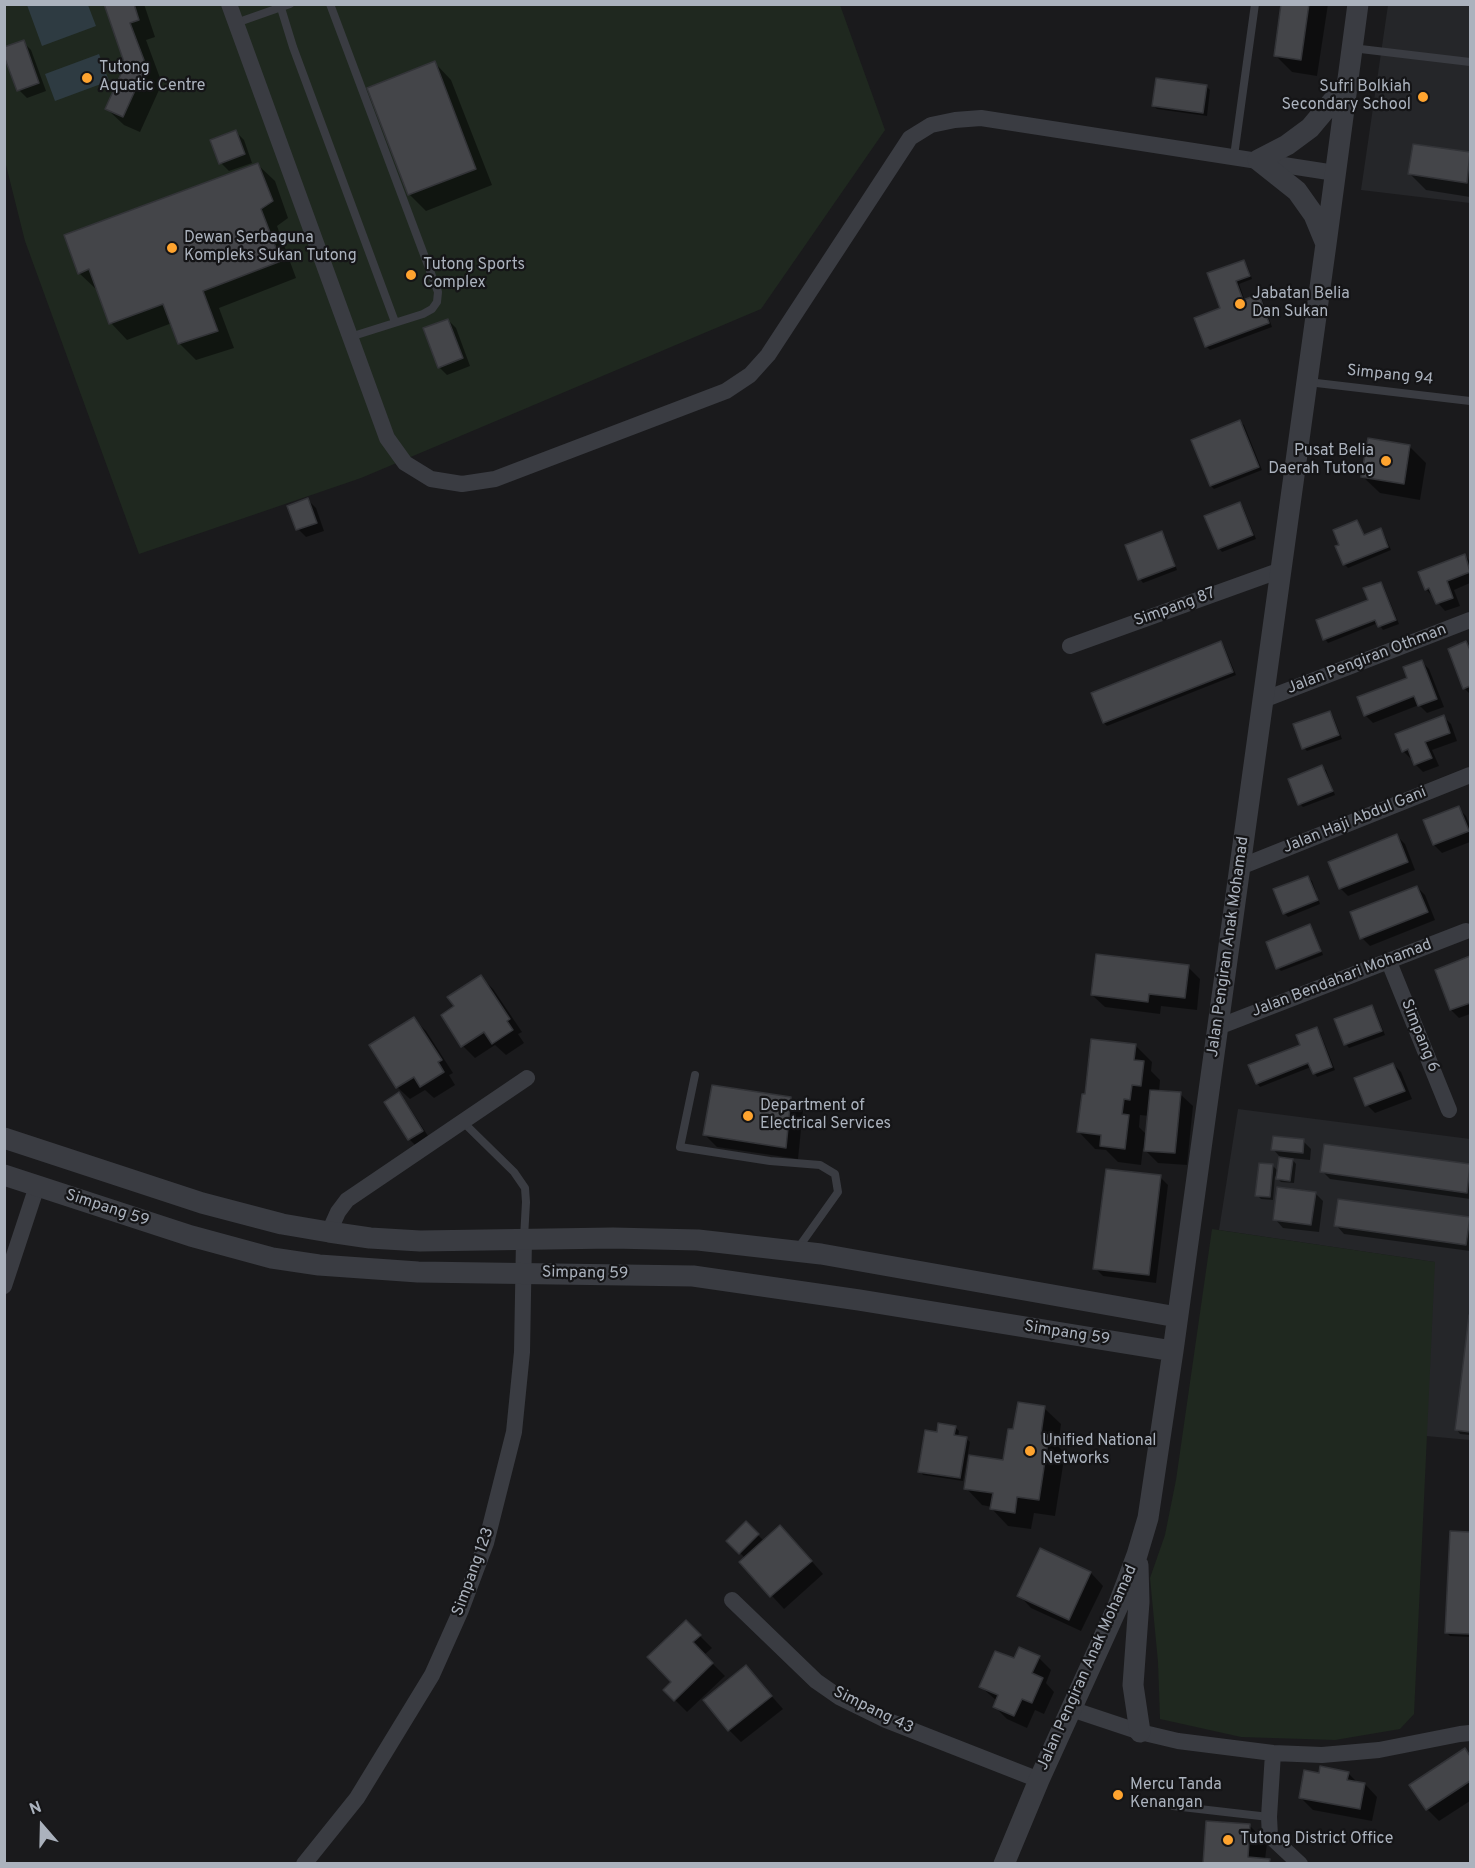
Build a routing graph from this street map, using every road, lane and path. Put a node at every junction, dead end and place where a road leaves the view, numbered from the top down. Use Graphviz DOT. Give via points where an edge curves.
graph roads {
  1 [pos="229,4"];
  2 [pos="330,4"];
  3 [pos="1255,4"];
  4 [pos="1358,4"];
  5 [pos="285,6"];
  6 [pos="236,23"];
  7 [pos="1352,48"];
  8 [pos="1470,62"];
  9 [pos="1347,84"];
  10 [pos="1234,156"];
  11 [pos="1258,160"];
  12 [pos="1335,172"];
  13 [pos="1326,244"];
  14 [pos="395,322"];
  15 [pos="350,337"];
  16 [pos="1307,382"];
  17 [pos="1470,400"];
  18 [pos="1281,570"];
  19 [pos="1470,620"];
  20 [pos="1070,646"];
  21 [pos="1263,700"];
  22 [pos="1470,776"];
  23 [pos="1240,867"];
  24 [pos="1466,931"];
  25 [pos="1389,962"];
  26 [pos="1218,1027"];
  27 [pos="695,1075"];
  28 [pos="527,1078"];
  29 [pos="1449,1110"];
  30 [pos="463,1122"];
  31 [pos="4,1138"];
  32 [pos="4,1175"];
  33 [pos="37,1186"];
  34 [pos="328,1232"];
  35 [pos="524,1239"];
  36 [pos="796,1251"];
  37 [pos="523,1273"];
  38 [pos="4,1286"];
  39 [pos="1178,1317"];
  40 [pos="1173,1351"];
  41 [pos="1137,1555"];
  42 [pos="732,1600"];
  43 [pos="1071,1709"];
  44 [pos="1140,1732"];
  45 [pos="1470,1733"];
  46 [pos="1273,1753"];
  47 [pos="1039,1780"];
  48 [pos="1173,1806"];
  49 [pos="1269,1817"];
  50 [pos="304,1863"];
  51 [pos="1004,1863"];
  52 [pos="1300,1863"];
  1 -- 6 [label="street"];
  2 -- 14 [label="lane" via="438,292 432,309"];
  3 -- 10 [label="lane"];
  4 -- 7 [label="street, Jalan Pengiran Anak Mohamad"];
  5 -- 6 [label="lane"];
  5 -- 14 [label="lane" via="293,48"];
  6 -- 15 [label="street"];
  7 -- 8 [label="lane"];
  7 -- 9 [label="street, Jalan Pengiran Anak Mohamad"];
  9 -- 11 [label="street" via="1310,129"];
  9 -- 12 [label="street, Jalan Pengiran Anak Mohamad"];
  10 -- 11 [label="street"];
  10 -- 15 [label="street" via="981,118 931,125 910,138 768,355 750,375 726,391 495,479 462,484 431,480 405,463 387,438"];
  11 -- 12 [label="street"];
  11 -- 13 [label="street" via="1297,191 1314,215"];
  12 -- 13 [label="street, Jalan Pengiran Anak Mohamad"];
  13 -- 16 [label="street, Jalan Pengiran Anak Mohamad"];
  14 -- 15 [label="lane"];
  16 -- 17 [label="lane, Simpang 94"];
  16 -- 18 [label="street, Jalan Pengiran Anak Mohamad"];
  18 -- 20 [label="street, Simpang 87"];
  18 -- 21 [label="street, Jalan Pengiran Anak Mohamad"];
  19 -- 21 [label="street, Jalan Pengiran Othman"];
  21 -- 23 [label="street, Jalan Pengiran Anak Mohamad"];
  22 -- 23 [label="street, Jalan Haji Abdul Gani"];
  23 -- 26 [label="street, Jalan Pengiran Anak Mohamad"];
  24 -- 25 [label="street, Jalan Bendahari Mohamad"];
  25 -- 26 [label="street, Jalan Bendahari Mohamad"];
  25 -- 29 [label="street, Simpang 6"];
  26 -- 39 [label="street, Jalan Pengiran Anak Mohamad"];
  27 -- 36 [label="lane" via="680,1147 820,1165 835,1174 838,1192"];
  28 -- 30 [label="street"];
  30 -- 34 [label="street" via="347,1200"];
  30 -- 35 [label="lane" via="525,1188"];
  31 -- 34 [label="street" via="202,1203"];
  32 -- 33 [label="street, Simpang 59"];
  33 -- 37 [label="street, Simpang 59" via="191,1236 272,1257 368,1270"];
  33 -- 38 [label="street"];
  34 -- 35 [label="street" via="420,1241"];
  35 -- 36 [label="street" via="698,1240"];
  35 -- 37 [label="street, Simpang 123"];
  36 -- 39 [label="street"];
  37 -- 40 [label="street, Simpang 59" via="693,1276"];
  37 -- 50 [label="street, Simpang 123" via="522,1352 514,1432 486,1543 432,1675 357,1798"];
  39 -- 40 [label="street, Jalan Pengiran Anak Mohamad"];
  40 -- 41 [label="street, Jalan Pengiran Anak Mohamad" via="1148,1518"];
  41 -- 43 [label="street, Jalan Pengiran Anak Mohamad"];
  41 -- 44 [label="street" via="1139,1602 1133,1685"];
  42 -- 47 [label="street, Simpang 43" via="816,1681 839,1697 886,1720"];
  43 -- 44 [label="street"];
  43 -- 47 [label="street, Jalan Pengiran Anak Mohamad"];
  44 -- 46 [label="street"];
  45 -- 46 [label="street" via="1379,1750 1322,1755"];
  46 -- 49 [label="street"];
  47 -- 51 [label="street, Jalan Pengiran Anak Mohamad"];
  48 -- 49 [label="lane"];
  49 -- 52 [label="street" via="1270,1836"];
}
